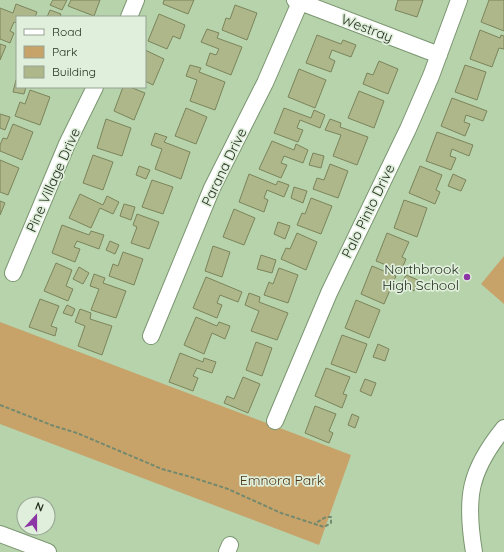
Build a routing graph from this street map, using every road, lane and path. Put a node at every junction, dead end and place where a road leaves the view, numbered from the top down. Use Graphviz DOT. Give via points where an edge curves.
graph roads {
  1 [pos="136,0"];
  2 [pos="459,0"];
  3 [pos="299,1"];
  4 [pos="129,16"];
  5 [pos="439,55"];
  6 [pos="95,88"];
  7 [pos="13,273"];
  8 [pos="151,336"];
  9 [pos="0,405"];
  10 [pos="275,421"];
  11 [pos="504,428"];
  12 [pos="314,524"];
  13 [pos="0,534"];
  14 [pos="48,552"];
  15 [pos="474,552"];
  1 -- 4 [label="street"];
  2 -- 5 [label="street, Palo Pinto Drive"];
  3 -- 5 [label="street, Westray"];
  3 -- 8 [label="street, Parana Drive" via="265,83 212,188"];
  5 -- 10 [label="street, Palo Pinto Drive" via="408,129 329,293"];
  6 -- 7 [label="street, Pine Village Drive" via="67,144"];
  9 -- 12 [label="path" via="77,433 162,469 228,490"];
  11 -- 15 [label="street" via="478,465 473,482 469,503"];
  12 -- 12 [label="path" via="324,527 331,523 331,518 326,517"];
  13 -- 14 [label="street"];
}
